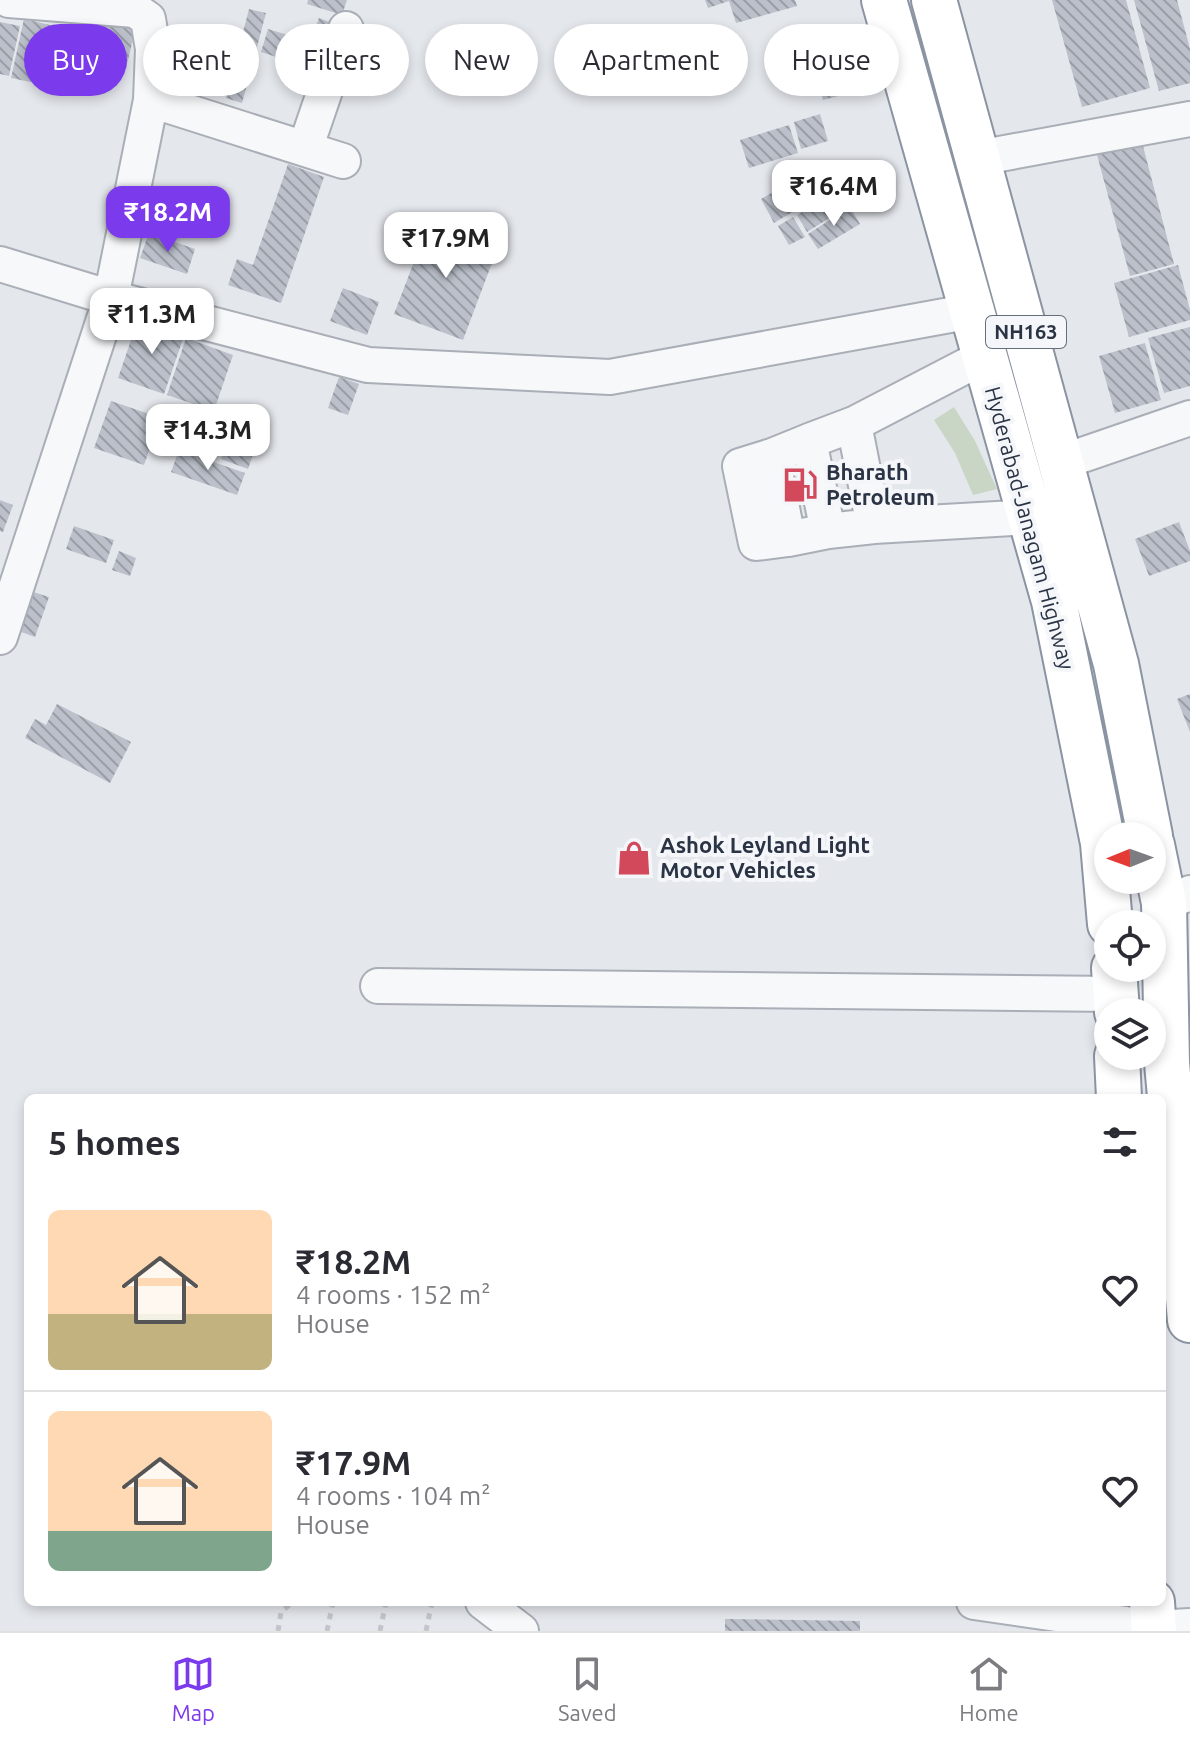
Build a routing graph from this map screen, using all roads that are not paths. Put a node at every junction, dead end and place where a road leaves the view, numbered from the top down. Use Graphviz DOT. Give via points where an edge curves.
graph roads {
  1 [pos="9,0"];
  2 [pos="884,0"];
  3 [pos="934,0"];
  4 [pos="323,96"];
  5 [pos="151,100"];
  6 [pos="1190,119"];
  7 [pos="305,149"];
  8 [pos="978,158"];
  9 [pos="343,161"];
  10 [pos="0,264"];
  11 [pos="111,298"];
  12 [pos="972,311"];
  13 [pos="985,356"];
  14 [pos="1190,418"];
  15 [pos="854,424"];
  16 [pos="809,441"];
  17 [pos="1062,462"];
  18 [pos="1030,517"];
  19 [pos="874,526"];
  20 [pos="828,531"];
  21 [pos="0,637"];
  22 [pos="1147,822"];
  23 [pos="1166,875"];
  24 [pos="1177,898"];
  25 [pos="1109,910"];
  26 [pos="378,986"];
  27 [pos="1116,991"];
  28 [pos="1178,1023"];
  29 [pos="1118,1070"];
  30 [pos="1119,1094"];
  31 [pos="1182,1132"];
  32 [pos="1190,1320"];
  33 [pos="488,1606"];
  34 [pos="1016,1606"];
  35 [pos="1162,1622"];
  36 [pos="521,1631"];
  1 -- 5 [label="street" via="135,10 148,19"];
  2 -- 12 [label="highway, Hyderabad-Janagam Highway / NH163"];
  3 -- 8 [label="highway, NH163"];
  4 -- 7 [label="street"];
  5 -- 7 [label="street"];
  5 -- 11 [label="street"];
  6 -- 8 [label="street"];
  7 -- 9 [label="street"];
  8 -- 17 [label="highway, NH163"];
  10 -- 11 [label="street"];
  11 -- 12 [label="street" via="368,365 610,377"];
  11 -- 21 [label="street"];
  12 -- 13 [label="highway, Hyderabad-Janagam Highway / NH163"];
  13 -- 15 [label="street"];
  13 -- 18 [label="highway, Hyderabad-Janagam Highway / NH163"];
  14 -- 17 [label="street"];
  15 -- 16 [label="street"];
  15 -- 19 [label="street"];
  16 -- 20 [label="street"];
  16 -- 20 [label="street" via="772,456 788,539"];
  17 -- 22 [label="highway, NH163" via="1116,664"];
  18 -- 19 [label="street"];
  18 -- 25 [label="highway, Hyderabad-Janagam Highway / NH163" via="1054,601 1103,843"];
  19 -- 20 [label="street"];
  23 -- 24 [label="highway"];
  24 -- 28 [label="highway"];
  26 -- 27 [label="street"];
  28 -- 31 [label="highway" via="1167,1063"];
  29 -- 30 [label="highway"];
  31 -- 32 [label="highway"];
  33 -- 36 [label="street"];
  34 -- 35 [label="street"];
}
